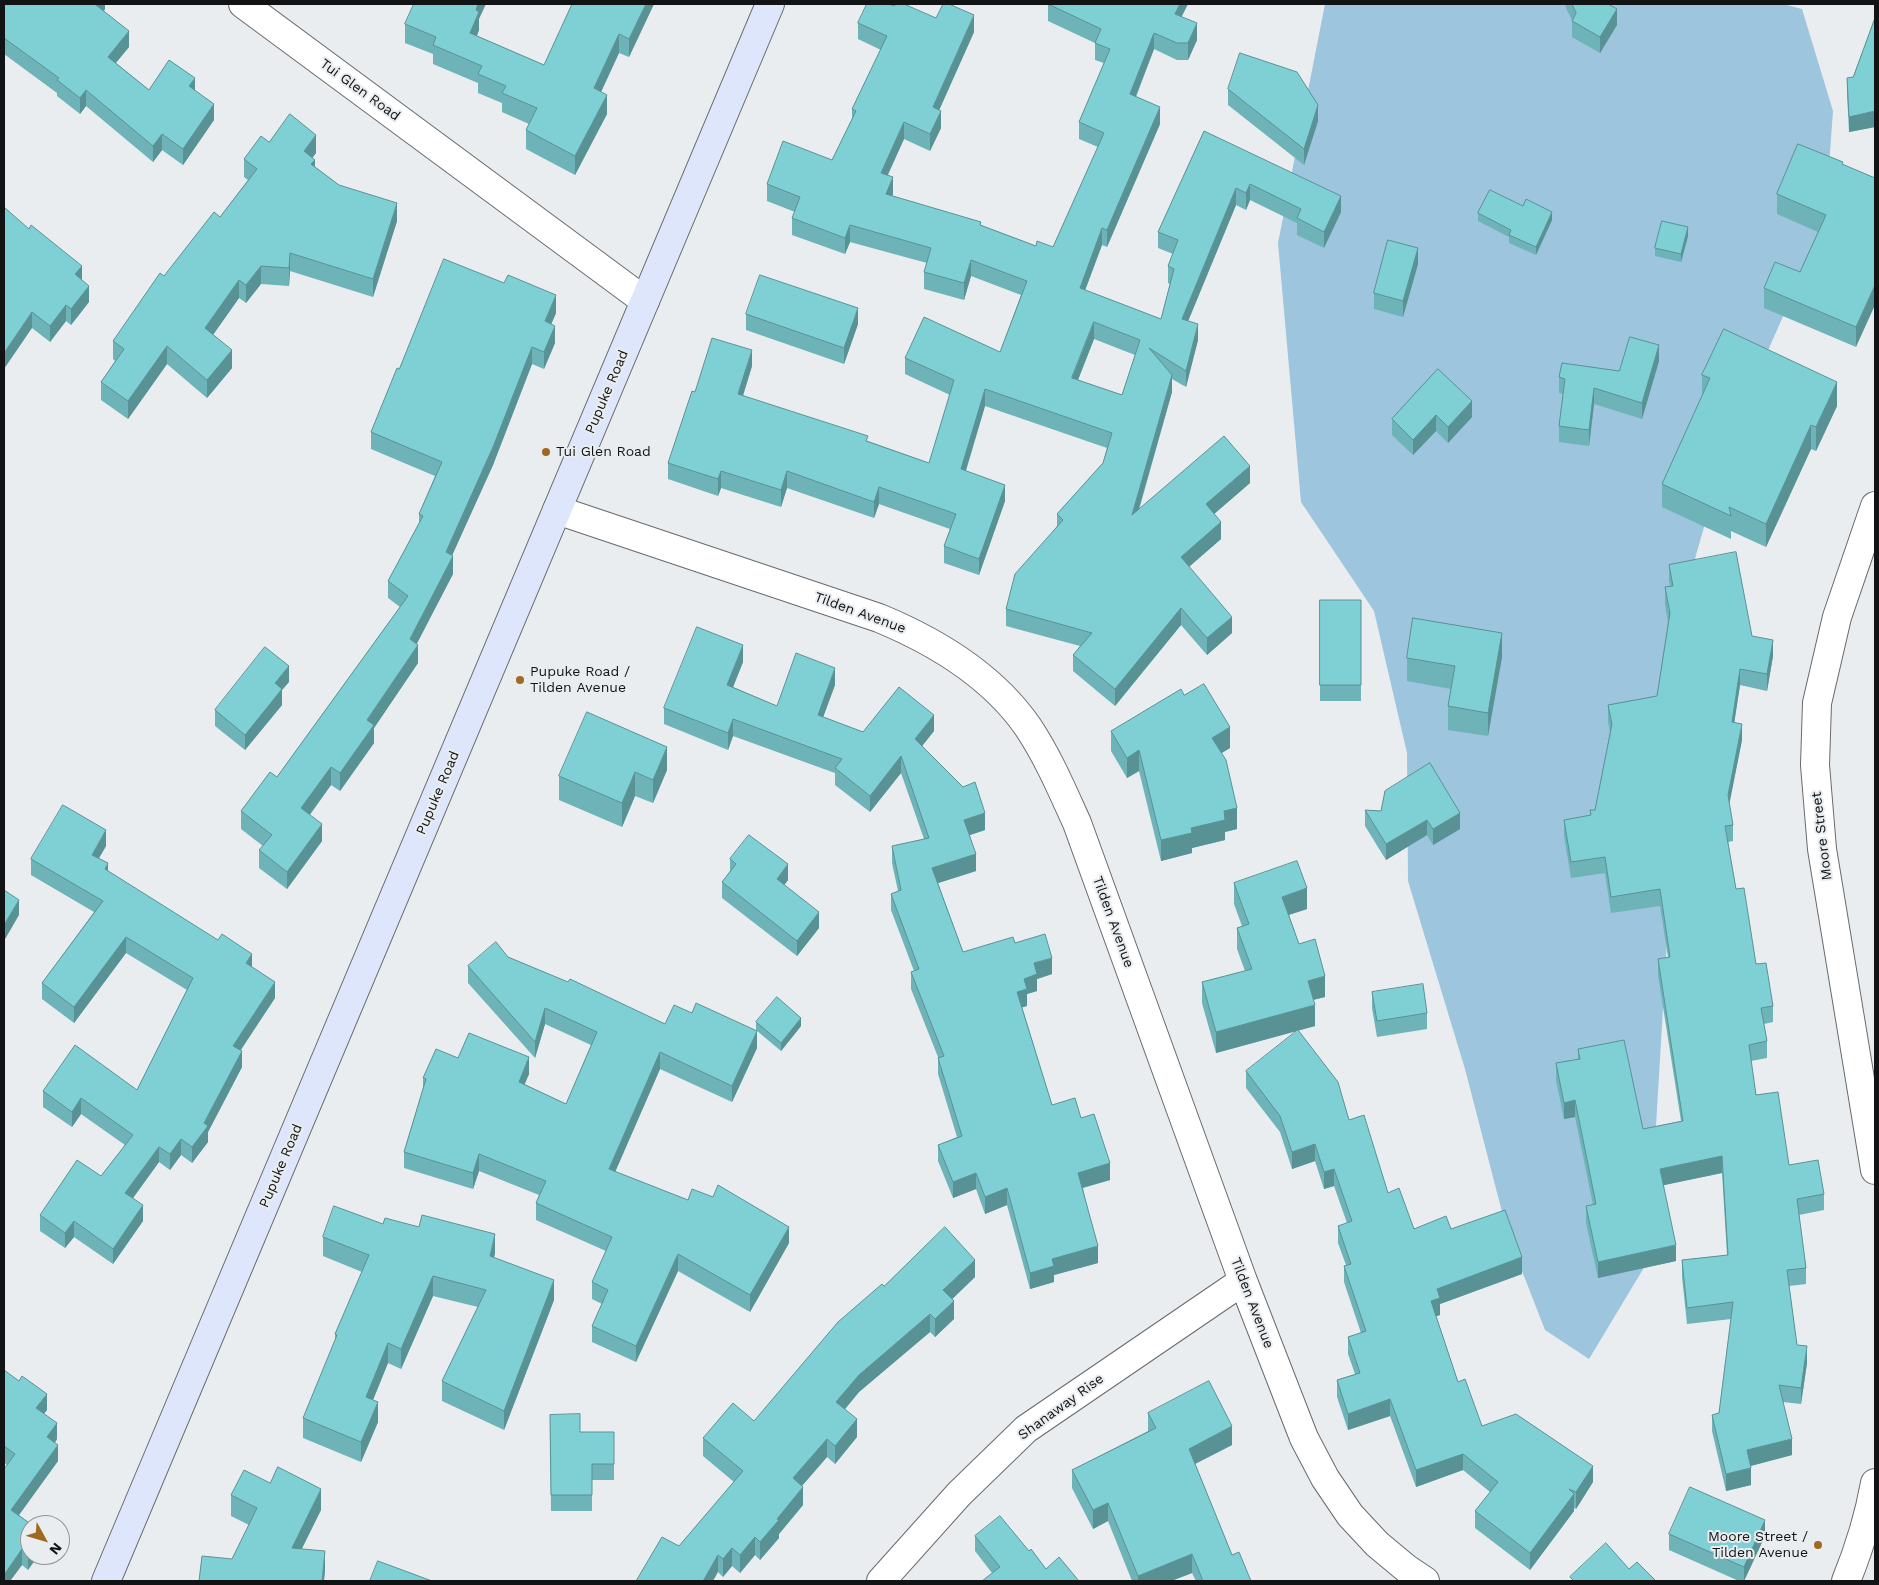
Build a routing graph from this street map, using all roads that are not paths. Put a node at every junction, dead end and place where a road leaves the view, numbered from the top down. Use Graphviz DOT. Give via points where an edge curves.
graph roads {
  1 [pos="243,4"];
  2 [pos="770,4"];
  3 [pos="645,301"];
  4 [pos="1875,506"];
  5 [pos="557,510"];
  6 [pos="1875,1170"];
  7 [pos="1243,1281"];
  8 [pos="1875,1483"];
  9 [pos="106,1581"];
  10 [pos="881,1581"];
  11 [pos="1425,1581"];
  12 [pos="1846,1581"];
  1 -- 3 [label="street, Tui Glen Road"];
  2 -- 3 [label="main road, Pupuke Road"];
  3 -- 5 [label="main road, Pupuke Road"];
  4 -- 6 [label="street, Moore Street" via="1837,617 1817,703 1815,764 1822,849"];
  5 -- 7 [label="street, Tilden Avenue" via="886,621 963,663 1007,701 1045,756 1077,823"];
  5 -- 9 [label="main road, Pupuke Road"];
  7 -- 10 [label="street, Shanaway Rise" via="1026,1429 959,1494"];
  7 -- 11 [label="street, Tilden Avenue" via="1304,1438 1324,1478 1350,1515 1377,1544"];
  8 -- 12 [label="street" via="1856,1558"];
}
